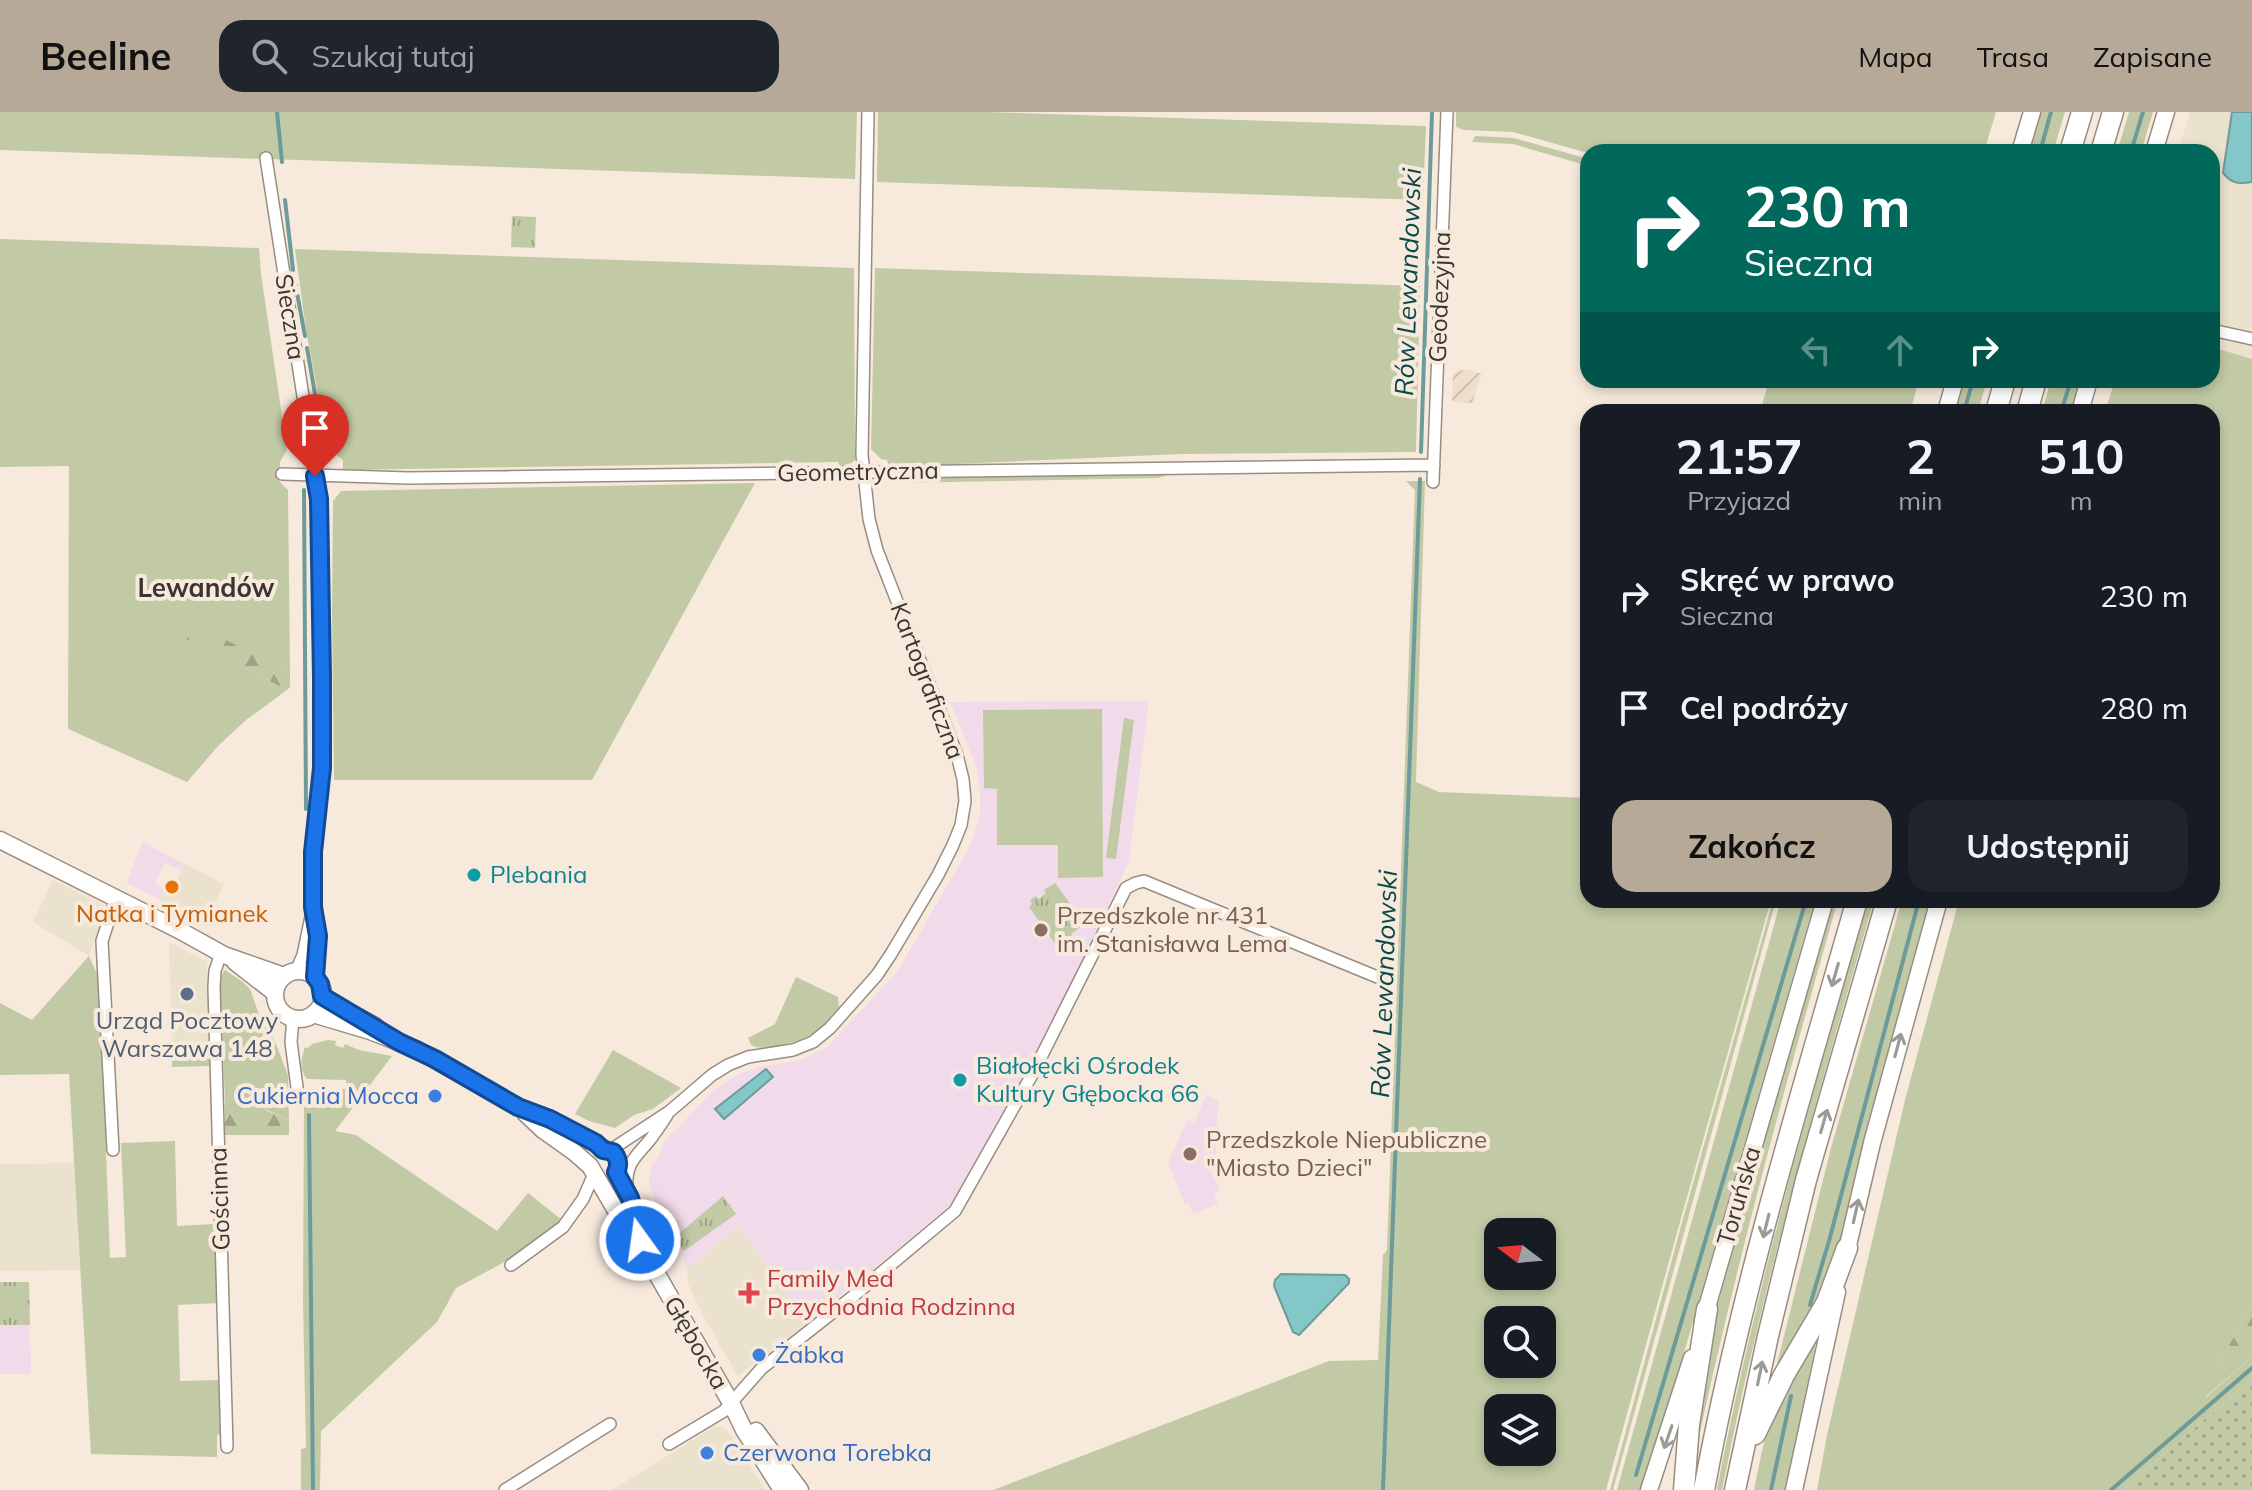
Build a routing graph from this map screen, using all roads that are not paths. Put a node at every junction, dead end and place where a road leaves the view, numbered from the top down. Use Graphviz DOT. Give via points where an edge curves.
graph roads {
  1 [pos="868,112"];
  2 [pos="1447,112"];
  3 [pos="2032,112"];
  4 [pos="2082,112"];
  5 [pos="2113,112"];
  6 [pos="2166,112"];
  7 [pos="2022,144"];
  8 [pos="2072,144"];
  9 [pos="2103,144"];
  10 [pos="2156,144"];
  11 [pos="266,158"];
  12 [pos="2220,332"];
  13 [pos="2250,340"];
  14 [pos="1434,465"];
  15 [pos="863,472"];
  16 [pos="282,474"];
  17 [pos="315,476"];
  18 [pos="1433,482"];
  19 [pos="0,840"];
  20 [pos="116,898"];
  21 [pos="313,907"];
  22 [pos="1823,908"];
  23 [pos="1855,908"];
  24 [pos="1885,908"];
  25 [pos="1937,908"];
  26 [pos="223,954"];
  27 [pos="290,974"];
  28 [pos="315,977"];
  29 [pos="1387,981"];
  30 [pos="275,993"];
  31 [pos="322,996"];
  32 [pos="313,1014"];
  33 [pos="293,1018"];
  34 [pos="399,1042"];
  35 [pos="298,1095"];
  36 [pos="518,1107"];
  37 [pos="670,1111"];
  38 [pos="113,1150"];
  39 [pos="637,1153"];
  40 [pos="612,1159"];
  41 [pos="594,1172"];
  42 [pos="628,1192"];
  43 [pos="640,1240"];
  44 [pos="1847,1248"];
  45 [pos="511,1265"];
  46 [pos="1707,1309"];
  47 [pos="731,1403"];
  48 [pos="610,1424"];
  49 [pos="669,1444"];
  50 [pos="227,1447"];
  51 [pos="1736,1483"];
  52 [pos="505,1490"];
  53 [pos="782,1490"];
  54 [pos="800,1490"];
  55 [pos="1649,1490"];
  56 [pos="1684,1490"];
  57 [pos="1704,1490"];
  58 [pos="1794,1490"];
  1 -- 15 [label="street, Kartograficzna"];
  2 -- 14 [label="street, Geodezyjna"];
  3 -- 7 [label="street"];
  4 -- 8 [label="highway"];
  5 -- 9 [label="highway"];
  6 -- 10 [label="street"];
  11 -- 17 [label="street, Sieczna"];
  12 -- 13 [label="street"];
  14 -- 15 [label="street, Geometryczna"];
  14 -- 18 [label="street, Geodezyjna"];
  15 -- 17 [label="street, Geometryczna"];
  15 -- 37 [label="street, Kartograficzna" via="877,550 957,755 965,801 961,825 891,954 830,1028 793,1050 728,1065"];
  16 -- 17 [label="street, Geometryczna"];
  17 -- 21 [label="street, Sieczna" via="322,768"];
  19 -- 20 [label="street"];
  20 -- 26 [label="street"];
  20 -- 38 [label="street" via="102,941"];
  21 -- 27 [label="street, Sieczna" via="305,947"];
  21 -- 28 [label="street, Sieczna" via="318,936"];
  22 -- 46 [label="street, Toruńska"];
  23 -- 57 [label="highway, Toruńska, one-way" via="1788,1140"];
  51 -- 24 [label="highway, one-way" via="1806,1180"];
  44 -- 25 [label="street, one-way"];
  26 -- 27 [label="street"];
  26 -- 30 [label="street"];
  26 -- 50 [label="street, Gościnna" via="214,987"];
  27 -- 28 [label="street"];
  27 -- 30 [label="street"];
  28 -- 31 [label="street"];
  29 -- 47 [label="street" via="1144,881 1126,888 1033,1073 955,1211 761,1369"];
  30 -- 33 [label="street" via="279,1009"];
  31 -- 32 [label="street"];
  31 -- 34 [label="street, Głębocka"];
  32 -- 33 [label="street, Głębocka"];
  32 -- 34 [label="street, Głębocka"];
  33 -- 35 [label="street"];
  34 -- 36 [label="street, Głębocka"];
  36 -- 40 [label="street, Głębocka" via="596,1143"];
  36 -- 41 [label="street, Głębocka"];
  37 -- 39 [label="street, Kartograficzna"];
  37 -- 40 [label="street, Kartograficzna"];
  39 -- 40 [label="street, Kartograficzna"];
  39 -- 42 [label="street, Kartograficzna" via="627,1172"];
  40 -- 41 [label="street" via="610,1177"];
  40 -- 41 [label="street" via="594,1155"];
  40 -- 42 [label="street, Głębocka"];
  41 -- 43 [label="street, Głębocka"];
  41 -- 45 [label="street" via="563,1227"];
  42 -- 43 [label="street, Głębocka"];
  43 -- 47 [label="street, Głębocka"];
  44 -- 51 [label="highway" via="1827,1302 1780,1383"];
  44 -- 58 [label="street"];
  46 -- 55 [label="street, Toruńska, one-way"];
  46 -- 56 [label="highway"];
  47 -- 49 [label="street"];
  47 -- 53 [label="street, Głębocka"];
  47 -- 54 [label="street, Głębocka"];
  48 -- 52 [label="street"];
}
